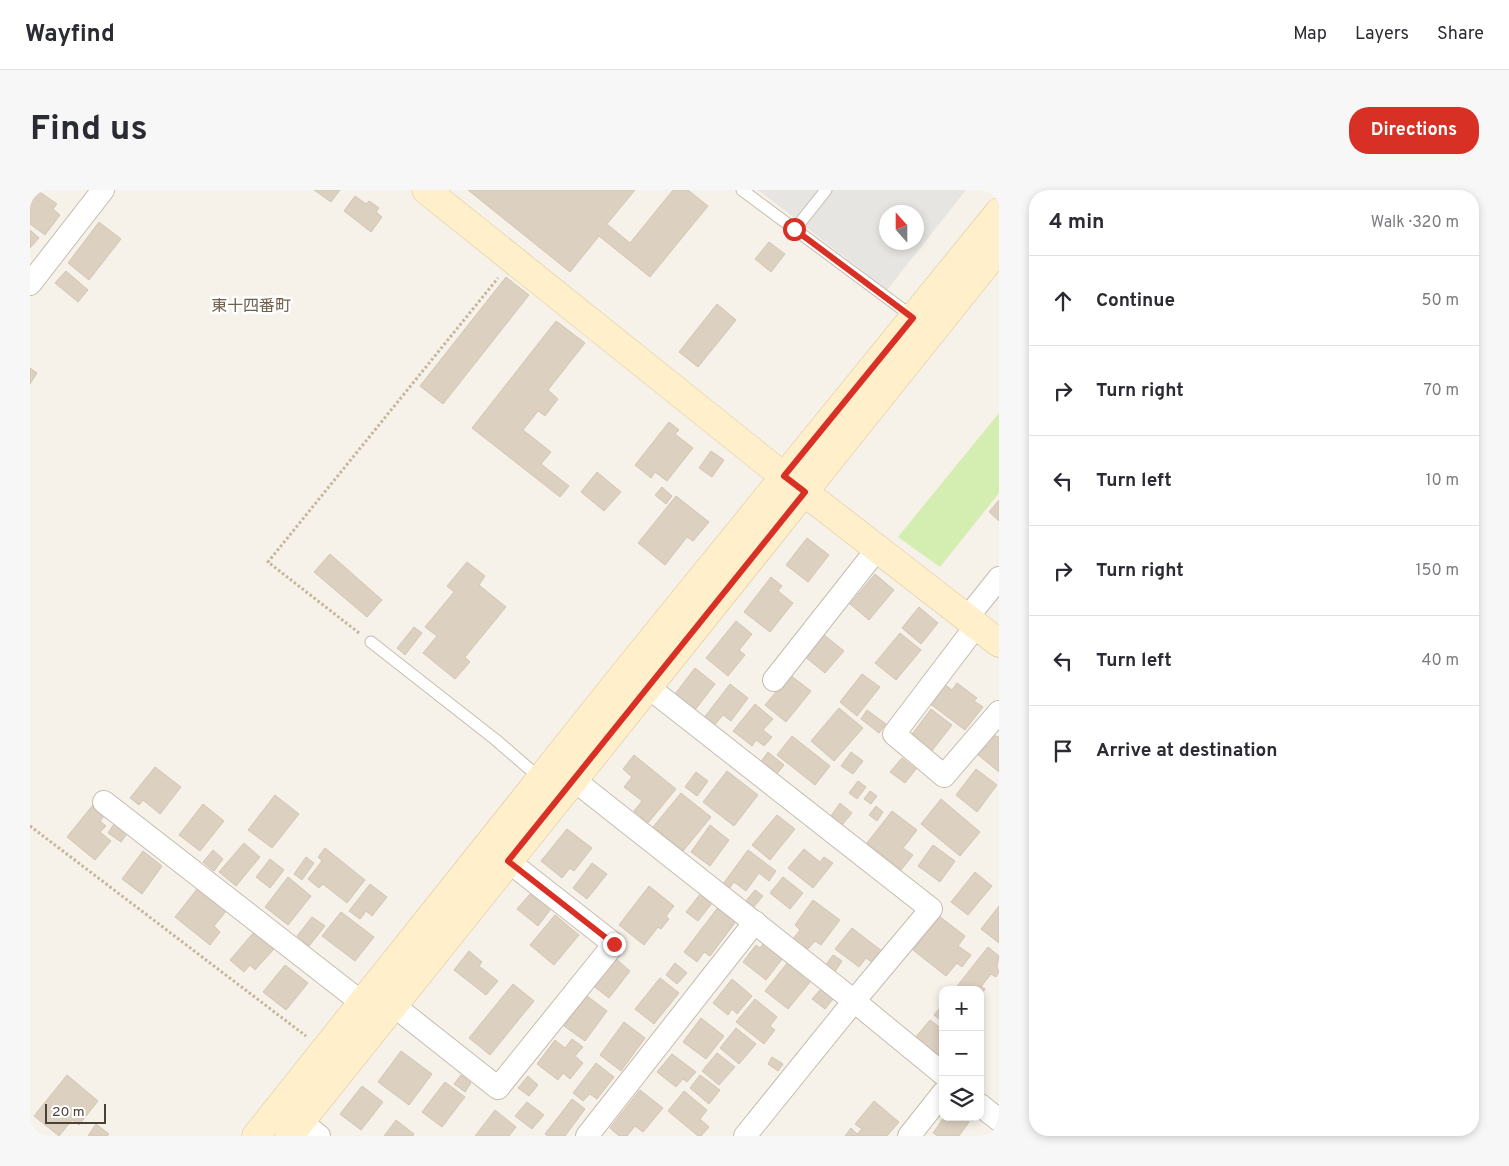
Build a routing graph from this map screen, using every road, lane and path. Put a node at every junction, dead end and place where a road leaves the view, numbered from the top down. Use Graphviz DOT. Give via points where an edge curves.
graph roads {
  1 [pos="103,190"];
  2 [pos="426,190"];
  3 [pos="742,190"];
  4 [pos="826,190"];
  5 [pos="999,212"];
  6 [pos="794,229"];
  7 [pos="999,248"];
  8 [pos="512,260"];
  9 [pos="30,284"];
  10 [pos="913,318"];
  11 [pos="794,484"];
  12 [pos="878,548"];
  13 [pos="999,578"];
  14 [pos="972,622"];
  15 [pos="371,642"];
  16 [pos="999,643"];
  17 [pos="774,680"];
  18 [pos="648,687"];
  19 [pos="999,712"];
  20 [pos="541,779"];
  21 [pos="574,780"];
  22 [pos="104,802"];
  23 [pos="30,826"];
  24 [pos="508,861"];
  25 [pos="755,922"];
  26 [pos="854,1001"];
  27 [pos="361,1002"];
  28 [pos="392,1006"];
  29 [pos="323,1049"];
  30 [pos="939,1071"];
  31 [pos="939,1098"];
  32 [pos="984,1108"];
  33 [pos="999,1120"];
  34 [pos="303,1131"];
  35 [pos="256,1136"];
  36 [pos="587,1136"];
  37 [pos="745,1136"];
  38 [pos="909,1136"];
  1 -- 9 [label="street"];
  2 -- 8 [label="street"];
  3 -- 6 [label="lane"];
  4 -- 6 [label="lane"];
  5 -- 10 [label="street"];
  6 -- 10 [label="lane"];
  7 -- 11 [label="street"];
  8 -- 11 [label="street"];
  8 -- 15 [label="path" via="268,562"];
  10 -- 11 [label="street"];
  11 -- 12 [label="street"];
  11 -- 18 [label="street"];
  11 -- 20 [label="street"];
  12 -- 14 [label="street"];
  12 -- 17 [label="street"];
  13 -- 14 [label="street"];
  14 -- 16 [label="street"];
  14 -- 19 [label="street" via="894,734 944,776"];
  15 -- 20 [label="lane"];
  18 -- 21 [label="street"];
  18 -- 26 [label="street" via="932,910"];
  20 -- 27 [label="street"];
  21 -- 24 [label="street"];
  21 -- 25 [label="street"];
  22 -- 27 [label="street"];
  23 -- 29 [label="path"];
  24 -- 28 [label="street"];
  24 -- 28 [label="street" via="614,944 498,1088"];
  25 -- 26 [label="street"];
  25 -- 36 [label="street"];
  26 -- 30 [label="street"];
  26 -- 37 [label="street"];
  27 -- 29 [label="street"];
  28 -- 34 [label="street"];
  29 -- 35 [label="street"];
  31 -- 38 [label="street"];
  32 -- 33 [label="street"];
}
